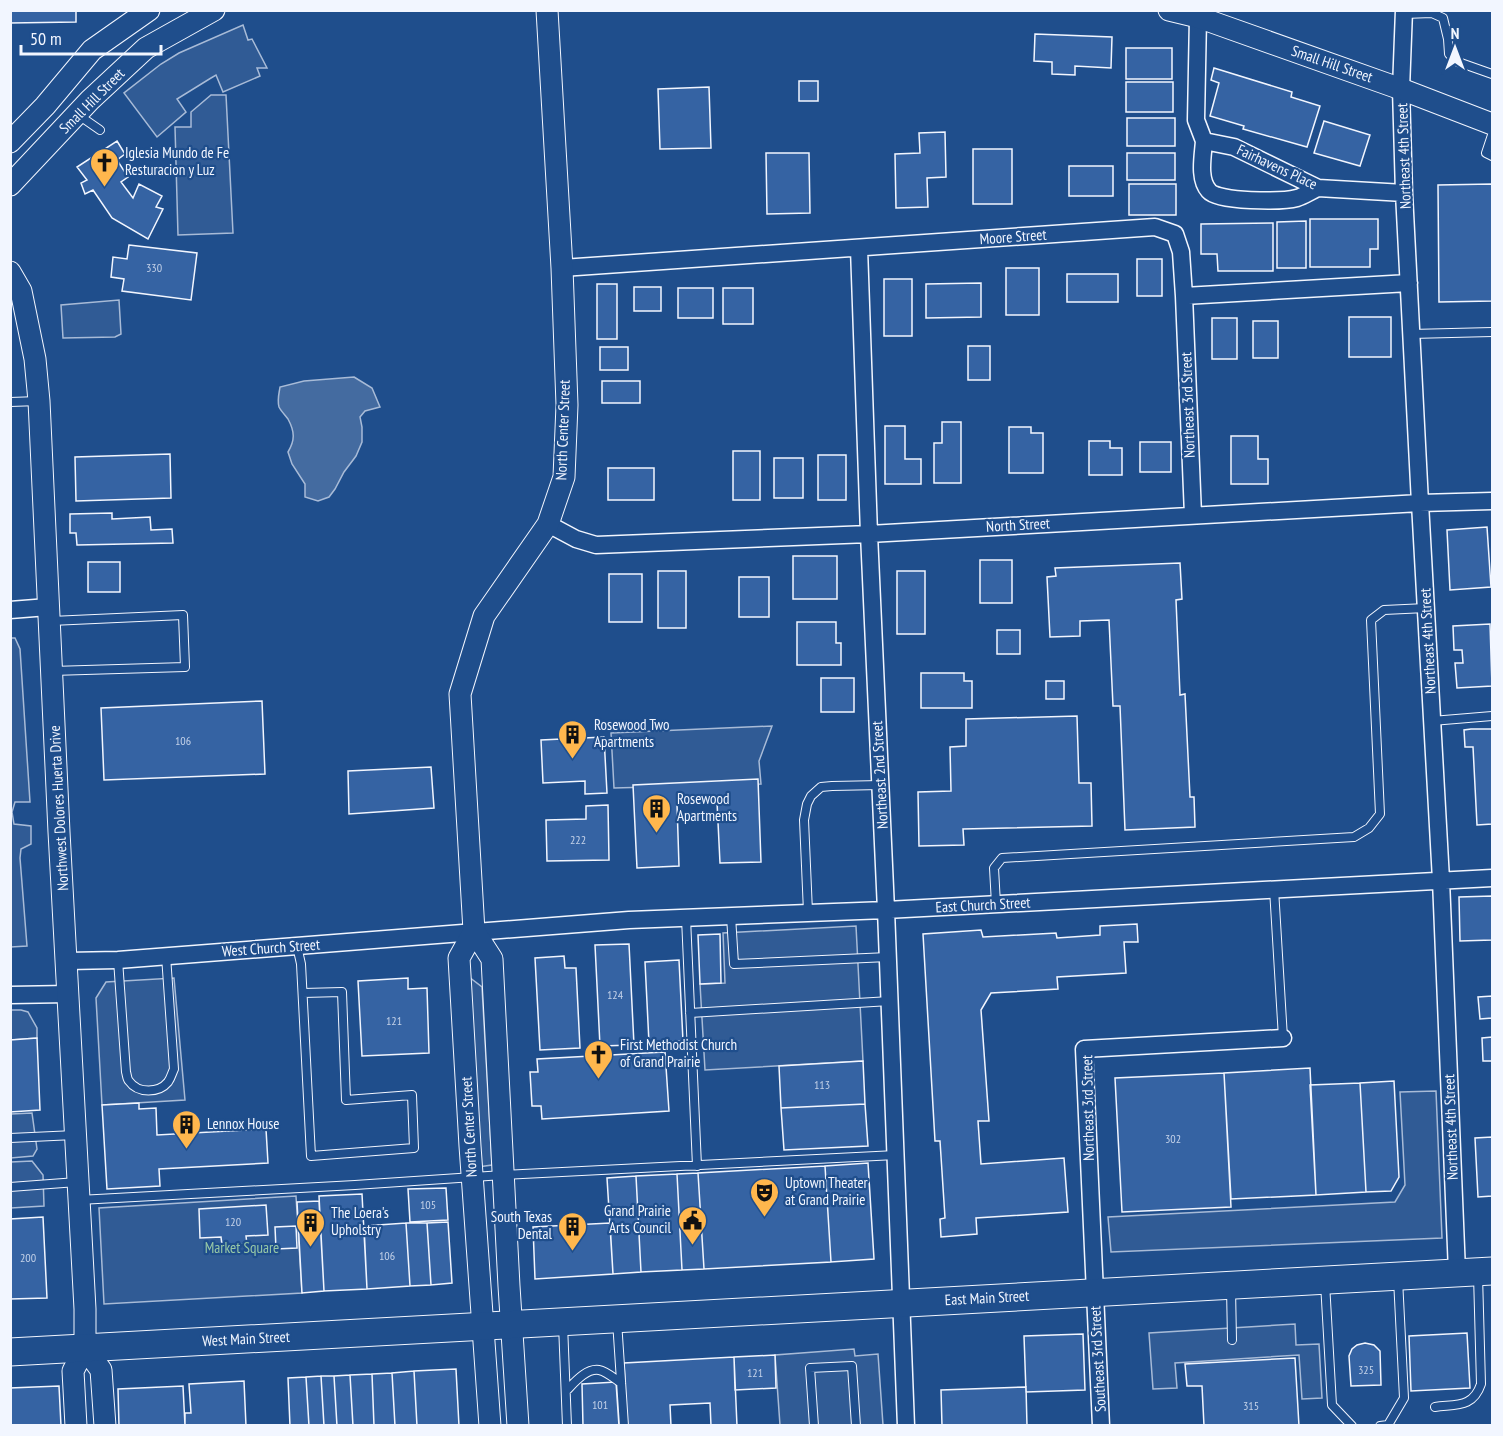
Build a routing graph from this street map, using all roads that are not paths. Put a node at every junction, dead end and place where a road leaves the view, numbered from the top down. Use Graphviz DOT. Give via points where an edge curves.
graph roads {
  1 [pos="149,10"];
  2 [pos="214,10"];
  3 [pos="547,10"];
  4 [pos="1169,10"];
  5 [pos="1404,12"];
  6 [pos="1198,17"];
  7 [pos="1492,74"];
  8 [pos="1401,89"];
  9 [pos="77,114"];
  10 [pos="1492,124"];
  11 [pos="100,130"];
  12 [pos="1492,135"];
  13 [pos="1204,141"];
  14 [pos="10,142"];
  15 [pos="1492,156"];
  16 [pos="10,185"];
  17 [pos="1318,188"];
  18 [pos="1404,193"];
  19 [pos="859,248"];
  20 [pos="562,268"];
  21 [pos="10,272"];
  22 [pos="1409,283"];
  23 [pos="1184,296"];
  24 [pos="1492,332"];
  25 [pos="1412,334"];
  26 [pos="39,401"];
  27 [pos="10,402"];
  28 [pos="1492,501"];
  29 [pos="1420,502"];
  30 [pos="1193,515"];
  31 [pos="548,524"];
  32 [pos="869,534"];
  33 [pos="1426,608"];
  34 [pos="10,610"];
  35 [pos="49,614"];
  36 [pos="52,670"];
  37 [pos="1492,716"];
  38 [pos="1432,721"];
  39 [pos="881,785"];
  40 [pos="1492,878"];
  41 [pos="1441,880"];
  42 [pos="1274,889"];
  43 [pos="996,904"];
  44 [pos="886,910"];
  45 [pos="808,912"];
  46 [pos="731,916"];
  47 [pos="686,918"];
  48 [pos="474,931"];
  49 [pos="297,946"];
  50 [pos="166,956"];
  51 [pos="888,957"];
  52 [pos="118,960"];
  53 [pos="67,961"];
  54 [pos="303,993"];
  55 [pos="68,994"];
  56 [pos="10,995"];
  57 [pos="890,1001"];
  58 [pos="690,1013"];
  59 [pos="1283,1038"];
  60 [pos="75,1135"];
  61 [pos="10,1138"];
  62 [pos="896,1155"];
  63 [pos="697,1166"];
  64 [pos="503,1175"];
  65 [pos="472,1177"];
  66 [pos="10,1186"];
  67 [pos="78,1191"];
  68 [pos="1476,1271"];
  69 [pos="1398,1276"];
  70 [pos="1325,1280"];
  71 [pos="1231,1285"];
  72 [pos="1095,1292"];
  73 [pos="902,1303"];
  74 [pos="617,1318"];
  75 [pos="562,1321"];
  76 [pos="511,1324"];
  77 [pos="482,1325"];
  78 [pos="1232,1340"];
  79 [pos="85,1348"];
  80 [pos="10,1352"];
  81 [pos="621,1383"];
  82 [pos="566,1391"];
  83 [pos="1435,1407"];
  84 [pos="76,1425"];
  85 [pos="105,1425"];
  86 [pos="490,1425"];
  87 [pos="518,1425"];
  88 [pos="567,1425"];
  89 [pos="624,1425"];
  90 [pos="814,1425"];
  91 [pos="856,1425"];
  92 [pos="906,1425"];
  93 [pos="1101,1425"];
  94 [pos="1352,1425"];
  95 [pos="1380,1425"];
  1 -- 14 [label="street, Small Hill Street" via="92,50"];
  2 -- 9 [label="street, Small Hill Street" via="146,48"];
  3 -- 20 [label="street, North Center Street"];
  4 -- 6 [label="street, Small Hill Street"];
  5 -- 7 [label="lane" via="1432,13 1443,18 1449,54 1458,62"];
  5 -- 8 [label="street, Northeast 4th Street"];
  6 -- 8 [label="street, Small Hill Street"];
  6 -- 13 [label="street" via="1197,120"];
  8 -- 10 [label="street, Small Hill Street"];
  8 -- 18 [label="street, Northeast 4th Street"];
  9 -- 11 [label="lane"];
  9 -- 16 [label="street, Small Hill Street"];
  12 -- 15 [label="lane" via="1486,153"];
  13 -- 17 [label="street, Fairhavens Place" via="1234,147"];
  13 -- 17 [label="street" via="1203,181 1215,196 1296,198"];
  17 -- 18 [label="street, Fairhavens Place"];
  18 -- 22 [label="street, Northeast 4th Street"];
  19 -- 20 [label="street, Moore Street"];
  19 -- 23 [label="street, Moore Street" via="1155,227 1175,234 1181,252"];
  19 -- 32 [label="street, Northeast 2nd Street"];
  20 -- 31 [label="street, North Center Street" via="567,405 564,477"];
  21 -- 26 [label="street, Northwest Dolores Huerta Drive" via="21,291"];
  22 -- 23 [label="street"];
  22 -- 25 [label="street, Northeast 4th Street"];
  23 -- 30 [label="street, Northeast 3rd Street"];
  24 -- 25 [label="lane"];
  25 -- 29 [label="street, Northeast 4th Street"];
  26 -- 27 [label="lane"];
  26 -- 35 [label="street, Northwest Dolores Huerta Drive"];
  28 -- 29 [label="street, North Street"];
  29 -- 30 [label="street, North Street"];
  29 -- 33 [label="street, Northeast 4th Street"];
  30 -- 32 [label="street, North Street"];
  31 -- 32 [label="street, North Street" via="596,545"];
  31 -- 48 [label="street, North Center Street" via="484,616 460,694"];
  32 -- 39 [label="street, Northeast 2nd Street"];
  33 -- 38 [label="street, Northeast 4th Street"];
  33 -- 43 [label="lane" via="1384,610 1371,620 1380,814 1369,828 1354,837 1002,858 994,868"];
  34 -- 35 [label="street"];
  35 -- 36 [label="street, Northwest Dolores Huerta Drive"];
  35 -- 36 [label="lane" via="183,615 184,667"];
  36 -- 53 [label="street, Northwest Dolores Huerta Drive"];
  37 -- 38 [label="lane"];
  38 -- 41 [label="street, Northeast 4th Street"];
  39 -- 44 [label="street, Northeast 2nd Street"];
  39 -- 45 [label="lane" via="821,787 811,796 804,820"];
  40 -- 41 [label="street, East Church Street"];
  41 -- 42 [label="street, East Church Street"];
  41 -- 68 [label="street, Northeast 4th Street"];
  42 -- 43 [label="street, East Church Street"];
  42 -- 59 [label="lane"];
  43 -- 44 [label="street, East Church Street"];
  44 -- 45 [label="street, East Church Street"];
  44 -- 51 [label="street, Northeast 2nd Street"];
  45 -- 46 [label="street, East Church Street"];
  46 -- 47 [label="street, East Church Street"];
  46 -- 51 [label="lane" via="734,964"];
  47 -- 48 [label="street, East Church Street"];
  47 -- 58 [label="lane"];
  48 -- 49 [label="street, West Church Street"];
  48 -- 64 [label="street, North Center Street" via="492,959"];
  48 -- 65 [label="street, North Center Street" via="459,958"];
  49 -- 50 [label="street, West Church Street"];
  49 -- 54 [label="lane"];
  50 -- 52 [label="street, West Church Street"];
  50 -- 52 [label="lane" via="174,1069 161,1088 147,1091 129,1081 126,1072"];
  51 -- 57 [label="street, Northeast 2nd Street"];
  52 -- 53 [label="street, West Church Street"];
  53 -- 55 [label="street, Northwest Dolores Huerta Drive"];
  54 -- 54 [label="lane" via="311,1155 414,1148 412,1095 346,1100 342,992"];
  55 -- 56 [label="street"];
  55 -- 60 [label="street, Northwest Dolores Huerta Drive"];
  57 -- 58 [label="lane"];
  57 -- 62 [label="street, Northeast 2nd Street"];
  58 -- 63 [label="lane"];
  59 -- 72 [label="street, Northeast 3rd Street" via="1084,1048"];
  60 -- 61 [label="lane"];
  60 -- 67 [label="street, Northwest Dolores Huerta Drive"];
  62 -- 63 [label="lane"];
  62 -- 73 [label="street, Northeast 2nd Street"];
  63 -- 64 [label="lane"];
  64 -- 65 [label="lane"];
  64 -- 76 [label="street, North Center Street"];
  65 -- 67 [label="lane" via="356,1185"];
  65 -- 77 [label="street, North Center Street"];
  66 -- 67 [label="lane"];
  67 -- 79 [label="street, Northwest Dolores Huerta Drive"];
  68 -- 69 [label="main road, East Main Street"];
  68 -- 83 [label="lane" via="1481,1384 1469,1402"];
  69 -- 70 [label="main road, East Main Street"];
  69 -- 95 [label="lane" via="1404,1398 1388,1425"];
  70 -- 71 [label="main road, East Main Street"];
  70 -- 94 [label="lane" via="1332,1405"];
  71 -- 72 [label="main road, East Main Street"];
  71 -- 78 [label="lane"];
  72 -- 73 [label="main road, East Main Street"];
  72 -- 93 [label="street, Southeast 3rd Street"];
  73 -- 74 [label="main road, East Main Street"];
  73 -- 92 [label="street, Northeast 2nd Street"];
  74 -- 75 [label="main road, East Main Street"];
  74 -- 81 [label="lane"];
  75 -- 76 [label="main road, East Main Street"];
  75 -- 82 [label="lane"];
  76 -- 77 [label="main road, East Main Street"];
  76 -- 87 [label="street, North Center Street"];
  77 -- 79 [label="main road, West Main Street"];
  77 -- 86 [label="street, North Center Street"];
  79 -- 80 [label="main road, West Main Street"];
  79 -- 84 [label="street" via="73,1371"];
  79 -- 85 [label="street" via="101,1370"];
  81 -- 82 [label="lane" via="599,1370 587,1373"];
  81 -- 89 [label="lane"];
  82 -- 88 [label="lane"];
  90 -- 91 [label="lane" via="810,1368 852,1366"];
}
